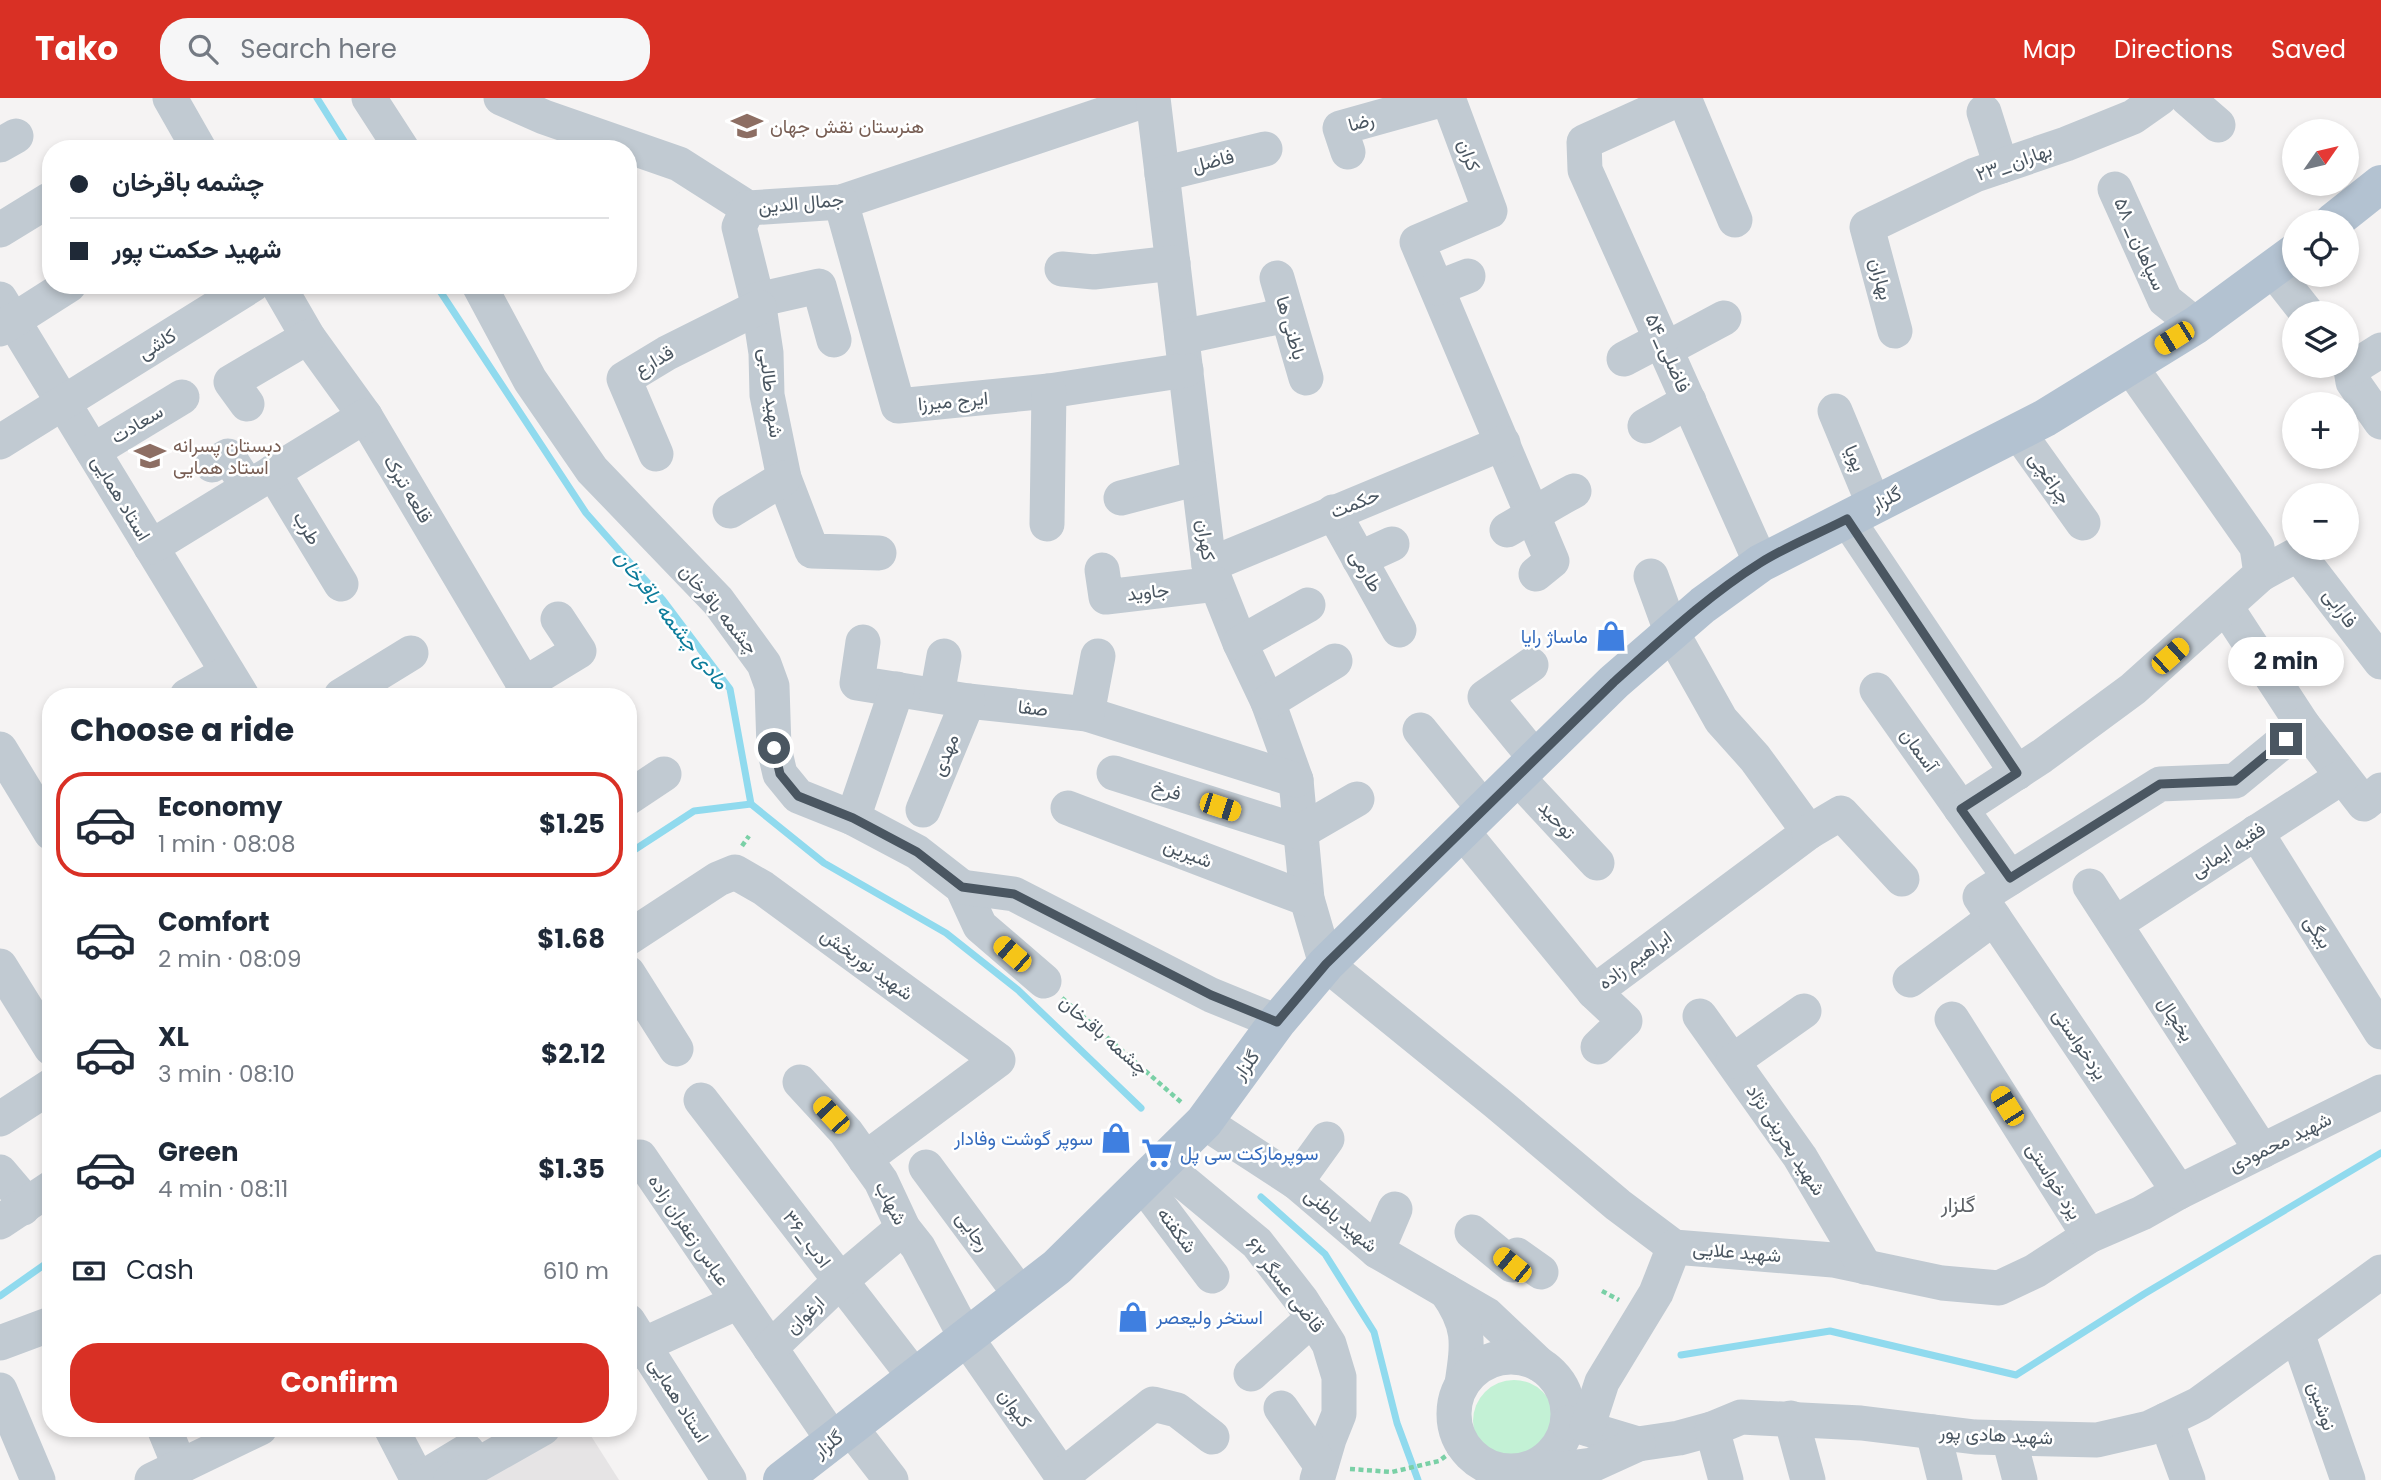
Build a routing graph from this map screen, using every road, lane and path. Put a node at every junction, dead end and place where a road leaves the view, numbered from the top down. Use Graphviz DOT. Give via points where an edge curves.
graph roads {
  1 [pos="170,98"];
  2 [pos="369,98"];
  3 [pos="502,98"];
  4 [pos="1153,98"];
  5 [pos="1448,98"];
  6 [pos="1683,98"];
  7 [pos="2160,98"];
  8 [pos="2187,98"];
  9 [pos="1984,112"];
  10 [pos="2218,125"];
  11 [pos="194,140"];
  12 [pos="396,140"];
  13 [pos="612,140"];
  14 [pos="637,149"];
  15 [pos="1265,149"];
  16 [pos="1348,152"];
  17 [pos="2001,166"];
  18 [pos="1162,174"];
  19 [pos="2381,184"];
  20 [pos="2115,189"];
  21 [pos="841,202"];
  22 [pos="42,204"];
  23 [pos="748,208"];
  24 [pos="2348,210"];
  25 [pos="1735,220"];
  26 [pos="1867,228"];
  27 [pos="0,230"];
  28 [pos="2282,262"];
  29 [pos="1173,263"];
  30 [pos="1277,278"];
  31 [pos="1084,281"];
  32 [pos="50,294"];
  33 [pos="238,294"];
  34 [pos="283,294"];
  35 [pos="484,294"];
  36 [pos="758,303"];
  37 [pos="1287,315"];
  38 [pos="4,316"];
  39 [pos="1724,318"];
  40 [pos="2196,325"];
  41 [pos="1895,331"];
  42 [pos="308,337"];
  43 [pos="834,340"];
  44 [pos="1664,344"];
  45 [pos="2381,350"];
  46 [pos="1184,354"];
  47 [pos="1623,359"];
  48 [pos="2359,362"];
  49 [pos="2130,366"];
  50 [pos="1306,378"];
  51 [pos="2352,378"];
  52 [pos="1049,391"];
  53 [pos="182,397"];
  54 [pos="1689,401"];
  55 [pos="63,403"];
  56 [pos="247,404"];
  57 [pos="1835,411"];
  58 [pos="365,416"];
  59 [pos="2381,422"];
  60 [pos="1645,426"];
  61 [pos="2018,432"];
  62 [pos="0,442"];
  63 [pos="1503,443"];
  64 [pos="93,451"];
  65 [pos="656,454"];
  66 [pos="212,465"];
  67 [pos="784,478"];
  68 [pos="1198,478"];
  69 [pos="260,480"];
  70 [pos="1574,491"];
  71 [pos="1121,498"];
  72 [pos="730,511"];
  73 [pos="1333,512"];
  74 [pos="1861,512"];
  75 [pos="1520,523"];
  76 [pos="2082,523"];
  77 [pos="1047,524"];
  78 [pos="1392,544"];
  79 [pos="151,547"];
  80 [pos="879,553"];
  81 [pos="1359,559"];
  82 [pos="1761,563"];
  83 [pos="1102,570"];
  84 [pos="1536,574"];
  85 [pos="2261,574"];
  86 [pos="1212,575"];
  87 [pos="1651,576"];
  88 [pos="341,584"];
  89 [pos="1308,605"];
  90 [pos="2225,607"];
  91 [pos="558,619"];
  92 [pos="1399,630"];
  93 [pos="1671,631"];
  94 [pos="863,642"];
  95 [pos="1240,643"];
  96 [pos="411,653"];
  97 [pos="944,656"];
  98 [pos="1098,656"];
  99 [pos="1335,661"];
  100 [pos="2381,662"];
  101 [pos="1531,665"];
  102 [pos="234,685"];
  103 [pos="354,688"];
  104 [pos="525,688"];
  105 [pos="531,688"];
  106 [pos="897,689"];
  107 [pos="1877,691"];
  108 [pos="952,698"];
  109 [pos="1268,702"];
  110 [pos="1087,715"];
  111 [pos="2303,725"];
  112 [pos="1420,730"];
  113 [pos="0,749"];
  114 [pos="1526,768"];
  115 [pos="1114,773"];
  116 [pos="2017,773"];
  117 [pos="664,774"];
  118 [pos="2342,777"];
  119 [pos="1296,780"];
  120 [pos="38,784"];
  121 [pos="2381,790"];
  122 [pos="637,792"];
  123 [pos="1357,799"];
  124 [pos="1068,808"];
  125 [pos="1961,809"];
  126 [pos="923,810"];
  127 [pos="853,818"];
  128 [pos="1473,820"];
  129 [pos="1300,832"];
  130 [pos="1809,832"];
  131 [pos="2256,832"];
  132 [pos="1597,863"];
  133 [pos="2010,878"];
  134 [pos="1902,879"];
  135 [pos="2090,886"];
  136 [pos="962,887"];
  137 [pos="1307,898"];
  138 [pos="1987,908"];
  139 [pos="2115,924"];
  140 [pos="637,932"];
  141 [pos="1326,964"];
  142 [pos="0,966"];
  143 [pos="1910,980"];
  144 [pos="1044,981"];
  145 [pos="637,987"];
  146 [pos="1594,992"];
  147 [pos="1804,1011"];
  148 [pos="1700,1016"];
  149 [pos="1952,1019"];
  150 [pos="1277,1022"];
  151 [pos="2381,1031"];
  152 [pos="42,1034"];
  153 [pos="1598,1047"];
  154 [pos="677,1049"];
  155 [pos="1733,1061"];
  156 [pos="800,1082"];
  157 [pos="42,1092"];
  158 [pos="2381,1092"];
  159 [pos="701,1100"];
  160 [pos="0,1119"];
  161 [pos="1204,1122"];
  162 [pos="1327,1139"];
  163 [pos="2262,1151"];
  164 [pos="640,1157"];
  165 [pos="865,1158"];
  166 [pos="926,1167"];
  167 [pos="0,1172"];
  168 [pos="1152,1174"];
  169 [pos="1296,1182"];
  170 [pos="2179,1192"];
  171 [pos="25,1206"];
  172 [pos="1395,1209"];
  173 [pos="903,1228"];
  174 [pos="2089,1236"];
  175 [pos="1674,1247"];
  176 [pos="1377,1251"];
  177 [pos="1865,1267"];
  178 [pos="1541,1272"];
  179 [pos="2381,1272"];
  180 [pos="1212,1276"];
  181 [pos="839,1282"];
  182 [pos="1020,1294"];
  183 [pos="1455,1296"];
  184 [pos="738,1302"];
  185 [pos="1313,1318"];
  186 [pos="42,1327"];
  187 [pos="2297,1333"];
  188 [pos="965,1336"];
  189 [pos="637,1339"];
  190 [pos="0,1343"];
  191 [pos="637,1346"];
  192 [pos="770,1348"];
  193 [pos="1539,1364"];
  194 [pos="1251,1374"];
  195 [pos="914,1376"];
  196 [pos="1462,1384"];
  197 [pos="0,1390"];
  198 [pos="1281,1408"];
  199 [pos="1791,1418"];
  200 [pos="2166,1420"];
  201 [pos="1577,1425"];
  202 [pos="1712,1429"];
  203 [pos="1933,1432"];
  204 [pos="841,1433"];
  205 [pos="168,1437"];
  206 [pos="244,1437"];
  207 [pos="396,1437"];
  208 [pos="491,1437"];
  209 [pos="527,1437"];
  210 [pos="1212,1437"];
  211 [pos="2009,1438"];
  212 [pos="1638,1444"];
  213 [pos="1465,1461"];
  214 [pos="184,1472"];
  215 [pos="1319,1472"];
  216 [pos="1531,1472"];
  217 [pos="1063,1478"];
  218 [pos="38,1480"];
  219 [pos="419,1480"];
  220 [pos="451,1480"];
  221 [pos="729,1480"];
  222 [pos="782,1480"];
  223 [pos="891,1480"];
  224 [pos="1726,1480"];
  225 [pos="1808,1480"];
  226 [pos="1945,1480"];
  227 [pos="2020,1480"];
  228 [pos="2188,1480"];
  229 [pos="2348,1480"];
  1 -- 11 [label="street"];
  2 -- 12 [label="street"];
  3 -- 13 [label="street, جمال الدین"];
  4 -- 18 [label="street, کهران"];
  4 -- 21 [label="street, جمال الدین"];
  5 -- 16 [label="street, رضا" via="1340,128"];
  5 -- 63 [label="street, کران" via="1490,211 1417,242 1452,282"];
  6 -- 25 [label="street"];
  6 -- 44 [label="street, ۵۴_فاضلی" via="1584,142 1585,170"];
  7 -- 17 [label="street, ۲۳_بهاران" via="2133,117"];
  8 -- 10 [label="street"];
  9 -- 17 [label="street"];
  14 -- 23 [label="street, جمال الدین" via="679,163"];
  15 -- 18 [label="street, فاضل"];
  17 -- 26 [label="street, ۲۳_بهاران"];
  18 -- 29 [label="street, کهران"];
  19 -- 24 [label="main road"];
  20 -- 40 [label="street, ۵۸ _سپاهان" via="2165,300"];
  21 -- 23 [label="street, جمال الدین"];
  21 -- 52 [label="street, ایرج میرزا" via="898,406"];
  22 -- 27 [label="street"];
  23 -- 36 [label="street, شهید طالبی" via="738,226"];
  26 -- 41 [label="street, بهاران"];
  28 -- 40 [label="main road, گلزار"];
  29 -- 31 [label="street"];
  29 -- 46 [label="street, کهران"];
  30 -- 37 [label="street, باطنی ها"];
  32 -- 38 [label="street"];
  33 -- 55 [label="street, کاشی"];
  34 -- 42 [label="street, قلعه تبرک"];
  35 -- 127 [label="street, چشمه باقرخان" via="530,380 592,470 718,601 764,664 772,686 774,748 780,774 798,796"];
  36 -- 43 [label="street" via="818,286"];
  36 -- 65 [label="street, قدارع" via="624,379"];
  36 -- 67 [label="street, شهید طالبی" via="767,396"];
  37 -- 46 [label="street, ایرج میرزا"];
  37 -- 50 [label="street, باطنی ها"];
  38 -- 55 [label="street, استاد همایی"];
  39 -- 44 [label="street"];
  40 -- 49 [label="main road, گلزار"];
  42 -- 56 [label="street" via="231,382"];
  42 -- 58 [label="street, قلعه تبرک"];
  44 -- 47 [label="street"];
  44 -- 54 [label="street, ۵۴_فاضلی"];
  45 -- 48 [label="street"];
  46 -- 52 [label="street, ایرج میرزا"];
  46 -- 68 [label="street, کهران"];
  49 -- 61 [label="main road, گلزار"];
  49 -- 85 [label="street" via="2257,547"];
  51 -- 59 [label="street"];
  52 -- 77 [label="street"];
  53 -- 64 [label="street, سعادت"];
  54 -- 60 [label="street"];
  54 -- 82 [label="street, ۵۴_فاضلی"];
  55 -- 62 [label="street, کاشی"];
  55 -- 64 [label="street, استاد همایی"];
  57 -- 74 [label="street, پویا"];
  58 -- 69 [label="street"];
  58 -- 104 [label="street, قلعه تبرک"];
  61 -- 74 [label="main road, گلزار"];
  61 -- 76 [label="street, چراغچی"];
  63 -- 73 [label="street, حکمت"];
  63 -- 75 [label="street"];
  64 -- 79 [label="street, استاد همایی"];
  66 -- 69 [label="street, طرب" via="228,456"];
  67 -- 72 [label="street"];
  67 -- 80 [label="street, شهید طالبی" via="811,551"];
  68 -- 71 [label="street"];
  68 -- 86 [label="street, کهران"];
  69 -- 79 [label="street"];
  69 -- 88 [label="street, طرب"];
  70 -- 75 [label="street"];
  73 -- 81 [label="street, طارمی"];
  73 -- 86 [label="street, حکمت"];
  74 -- 82 [label="main road, گلزار"];
  74 -- 116 [label="street, پویا"];
  75 -- 84 [label="street" via="1552,561"];
  78 -- 81 [label="street"];
  79 -- 102 [label="street, استاد همایی"];
  81 -- 92 [label="street, طارمی"];
  82 -- 93 [label="main road, گلزار"];
  83 -- 86 [label="street, جاوید" via="1106,597"];
  85 -- 90 [label="street"];
  85 -- 100 [label="street, فارابی" via="2298,554"];
  86 -- 95 [label="street, کهران"];
  87 -- 93 [label="street"];
  89 -- 95 [label="street"];
  90 -- 111 [label="street"];
  90 -- 116 [label="street" via="2133,689"];
  91 -- 105 [label="street" via="579,652"];
  93 -- 114 [label="main road, گلزار"];
  93 -- 130 [label="street" via="1721,720"];
  94 -- 106 [label="street, صفا" via="857,683"];
  95 -- 109 [label="street, کهران"];
  96 -- 103 [label="street"];
  97 -- 108 [label="street, مهدی"];
  98 -- 110 [label="street"];
  99 -- 109 [label="street"];
  101 -- 114 [label="street, توحید" via="1485,697"];
  106 -- 108 [label="street, صفا"];
  106 -- 127 [label="street"];
  107 -- 125 [label="street, آسمان"];
  108 -- 110 [label="street, صفا"];
  108 -- 126 [label="street, مهدی"];
  109 -- 119 [label="street, کهران"];
  110 -- 119 [label="street, صفا"];
  111 -- 118 [label="street"];
  111 -- 133 [label="street" via="2235,781 2160,784"];
  112 -- 128 [label="street, ابراهیم زاده"];
  113 -- 120 [label="street"];
  114 -- 128 [label="main road, گلزار"];
  114 -- 132 [label="street, توحید"];
  115 -- 129 [label="street, فرخ"];
  116 -- 125 [label="street"];
  117 -- 122 [label="street"];
  118 -- 121 [label="street" via="2364,804"];
  118 -- 131 [label="street, فقیه ایمانی"];
  119 -- 129 [label="street, کهران"];
  123 -- 129 [label="street"];
  124 -- 137 [label="street, شیرین"];
  125 -- 133 [label="street, آسمان"];
  127 -- 136 [label="street, چشمه باقرخان" via="917,852"];
  128 -- 141 [label="main road, گلزار"];
  128 -- 146 [label="street, ابراهیم زاده"];
  129 -- 137 [label="street, کهران"];
  130 -- 134 [label="street, ابراهیم زاده" via="1841,813"];
  130 -- 146 [label="street, ابراهیم زاده"];
  131 -- 139 [label="street, فقیه ایمانی"];
  131 -- 151 [label="street, بیگی"];
  133 -- 138 [label="street"];
  135 -- 139 [label="street, یخچال"];
  136 -- 144 [label="street, چشمه باقرخان" via="980,926"];
  136 -- 150 [label="street" via="1014,894 1211,995"];
  137 -- 141 [label="street, کهران"];
  138 -- 143 [label="street"];
  138 -- 170 [label="street, یزدخواستی"];
  139 -- 163 [label="street, یخچال"];
  140 -- 165 [label="street, شهید نوربخش" via="735,872 998,1060"];
  141 -- 150 [label="main road, گلزار"];
  141 -- 175 [label="street, شهید علایی"];
  142 -- 152 [label="street"];
  144 -- 161 [label="path, چشمه باقرخان"];
  145 -- 154 [label="street"];
  146 -- 153 [label="street" via="1625,1021"];
  147 -- 155 [label="street"];
  148 -- 155 [label="street, شهید بحرینی نژاد"];
  149 -- 174 [label="street, یزد خواستی"];
  150 -- 161 [label="main road, گلزار"];
  155 -- 177 [label="street, شهید بحرینی نژاد" via="1800,1157"];
  156 -- 165 [label="street, شهاب"];
  157 -- 160 [label="street"];
  158 -- 163 [label="street, شهید محمودی"];
  159 -- 181 [label="street, ۳۶_ادب"];
  161 -- 168 [label="main road, گلزار"];
  161 -- 169 [label="street, شهید باطنی"];
  162 -- 169 [label="street"];
  163 -- 170 [label="street, شهید محمودی"];
  164 -- 184 [label="street, عباس زعفران زاده"];
  165 -- 173 [label="street, شهاب"];
  166 -- 182 [label="street, رجایی"];
  167 -- 171 [label="street"];
  168 -- 180 [label="street, شکفته"];
  168 -- 182 [label="main road, گلزار" via="1057,1267"];
  168 -- 185 [label="street, قاضی عسگر ۶۲" via="1257,1243"];
  169 -- 176 [label="street, شهید باطنی"];
  170 -- 174 [label="street, شهید علایی"];
  172 -- 176 [label="street"];
  173 -- 181 [label="street, ارغوان"];
  173 -- 188 [label="street, شهاب" via="918,1247"];
  174 -- 177 [label="street, شهید علایی" via="1999,1288 1942,1283"];
  175 -- 177 [label="street, شهید علایی"];
  175 -- 201 [label="street" via="1656,1293"];
  176 -- 183 [label="street, شهید باطنی"];
  178 -- 183 [label="street" via="1517,1255 1512,1265 1485,1242"];
  179 -- 187 [label="street, شهید هادی پور"];
  181 -- 192 [label="street, ارغوان"];
  181 -- 195 [label="street, ۳۶_ادب"];
  182 -- 188 [label="main road, گلزار"];
  183 -- 193 [label="street, شهید باطنی" via="1487,1315"];
  183 -- 196 [label="street" via="1467,1348"];
  184 -- 189 [label="street, عباس زعفران زاده"];
  184 -- 192 [label="street, عباس زعفران زاده"];
  185 -- 194 [label="street"];
  185 -- 215 [label="street, قاضی عسگر ۶۲" via="1329,1344 1339,1377 1339,1414"];
  186 -- 190 [label="street"];
  187 -- 200 [label="street, شهید هادی پور" via="2199,1404"];
  187 -- 229 [label="street, نوشین"];
  188 -- 195 [label="main road, گلزار"];
  188 -- 217 [label="street, کیوان"];
  191 -- 221 [label="street, استاد همایی"];
  192 -- 204 [label="street, عباس زعفران زاده"];
  193 -- 196 [label="street" via="1522,1358 1488,1361"];
  193 -- 201 [label="street" via="1563,1389"];
  195 -- 204 [label="main road, گلزار"];
  196 -- 213 [label="street" via="1454,1414"];
  197 -- 218 [label="street"];
  198 -- 215 [label="street"];
  199 -- 202 [label="street, شهید هادی پور" via="1741,1417"];
  199 -- 203 [label="street, شهید هادی پور"];
  199 -- 225 [label="street"];
  200 -- 211 [label="street, شهید هادی پور" via="2149,1429 2096,1440"];
  200 -- 228 [label="street"];
  201 -- 212 [label="street, شهید هادی پور"];
  201 -- 216 [label="street" via="1551,1457"];
  202 -- 212 [label="street, شهید هادی پور"];
  202 -- 224 [label="street"];
  203 -- 211 [label="street, شهید هادی پور"];
  203 -- 226 [label="street"];
  204 -- 222 [label="main road, گلزار"];
  204 -- 223 [label="street, عباس زعفران زاده"];
  205 -- 214 [label="street"];
  206 -- 214 [label="street"];
  207 -- 219 [label="street"];
  208 -- 219 [label="street"];
  209 -- 220 [label="street"];
  210 -- 217 [label="street" via="1177,1410 1153,1404"];
  211 -- 227 [label="street"];
  212 -- 216 [label="street" via="1592,1465"];
  213 -- 215 [label="path" via="1392,1472"];
  213 -- 216 [label="street" via="1501,1471"];
}
